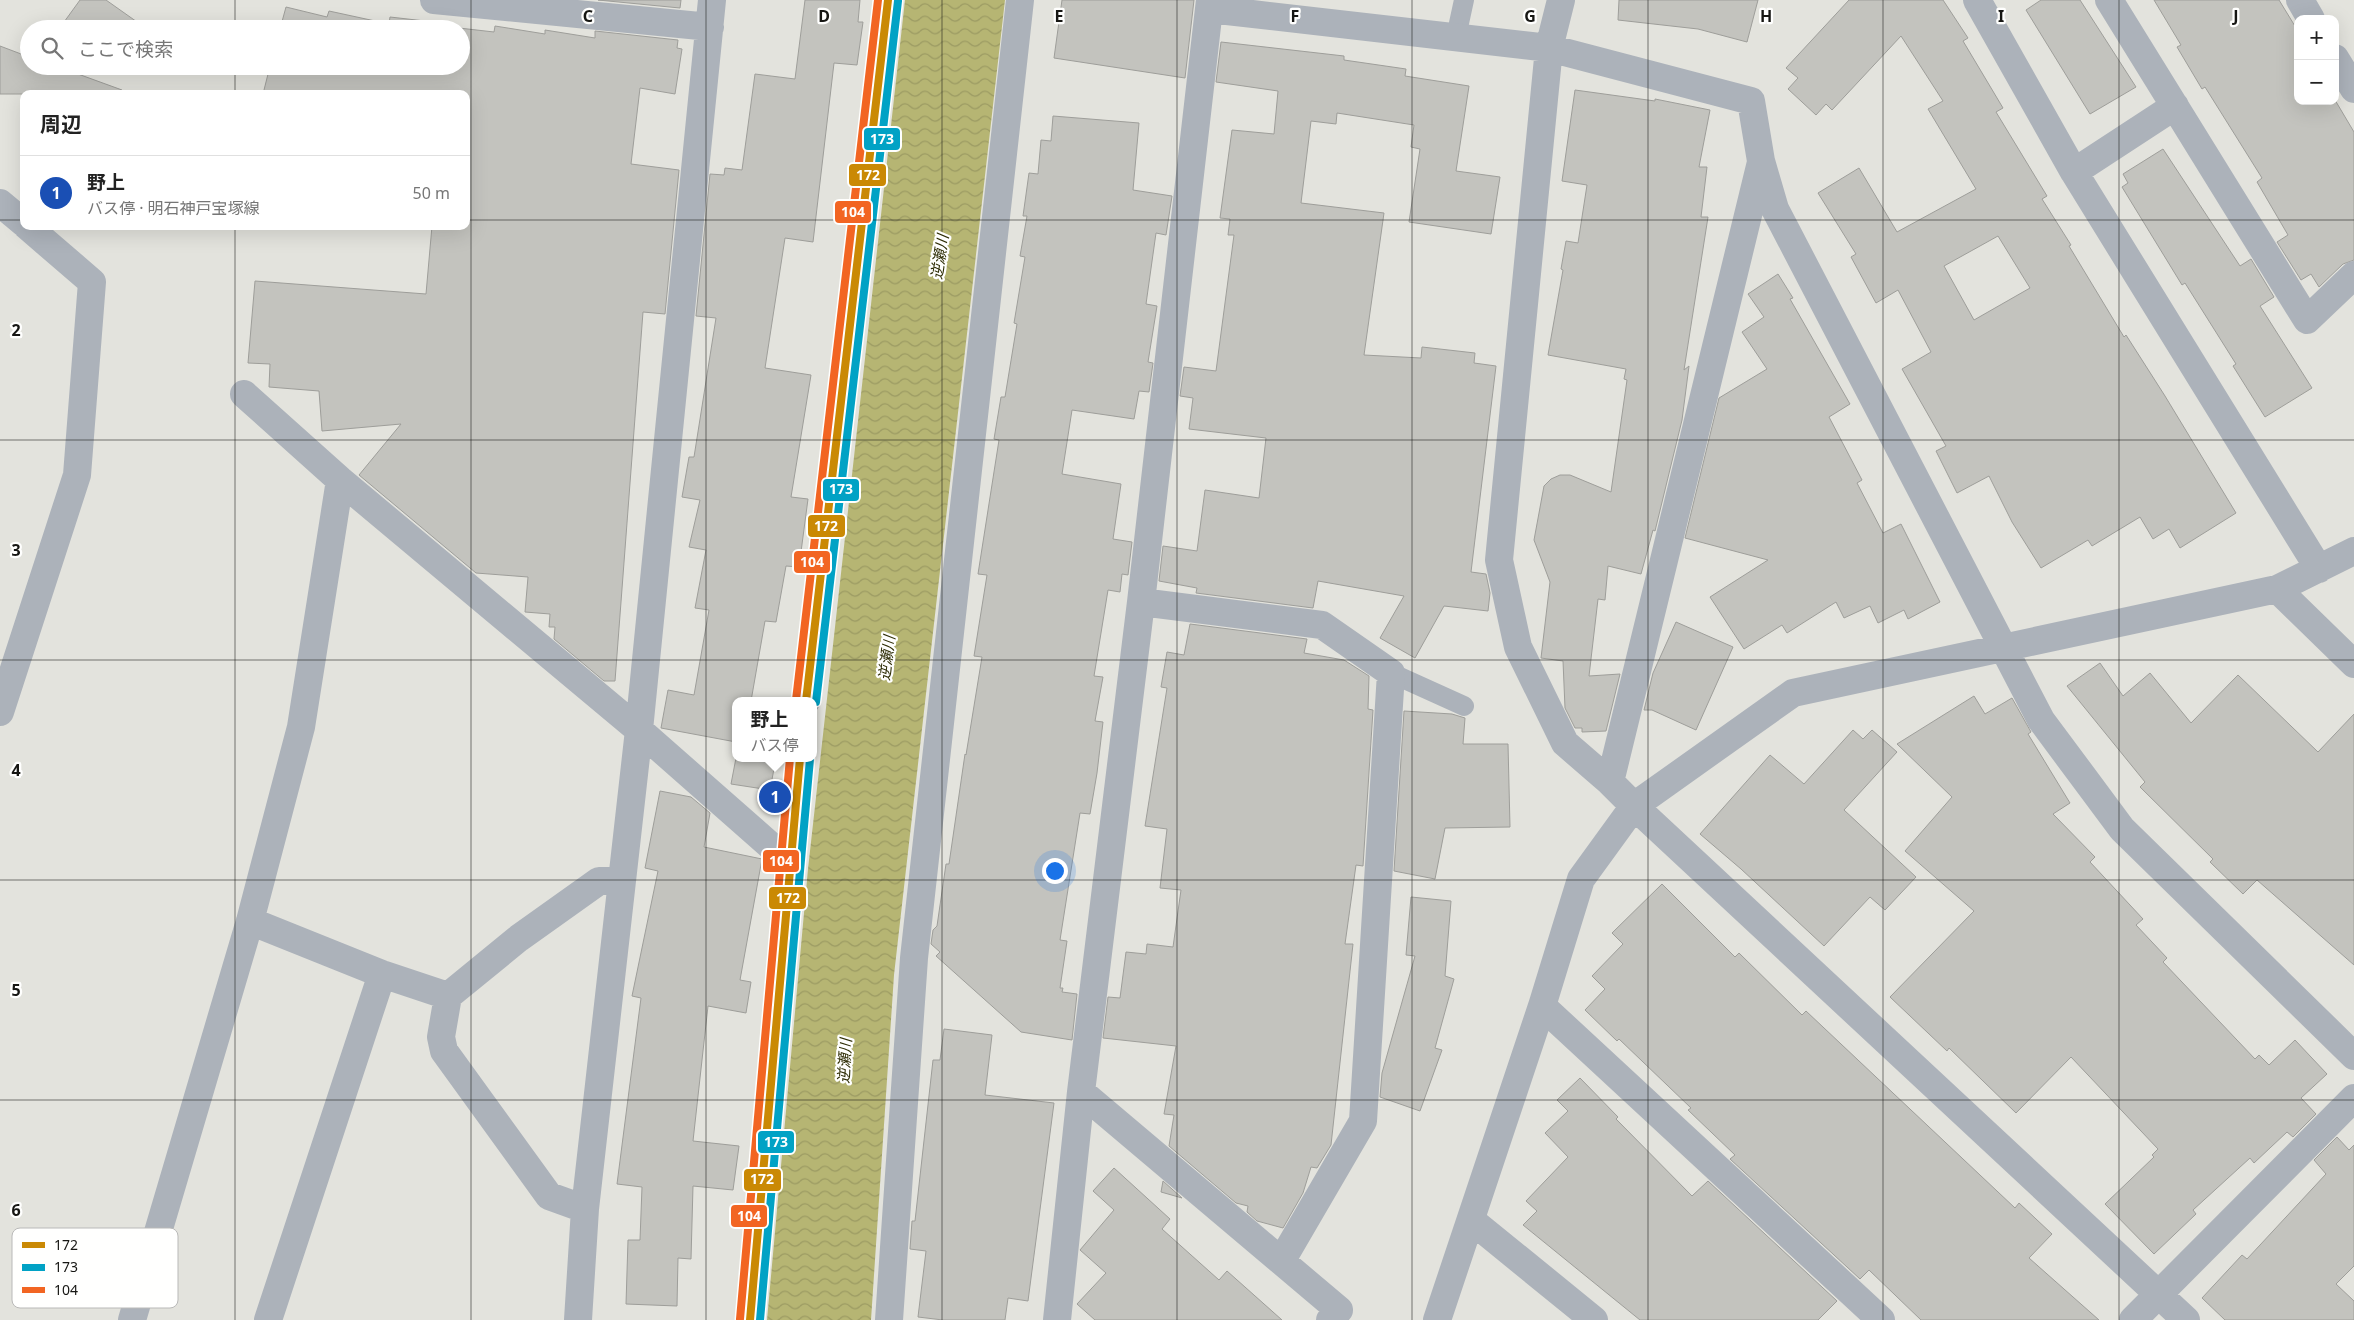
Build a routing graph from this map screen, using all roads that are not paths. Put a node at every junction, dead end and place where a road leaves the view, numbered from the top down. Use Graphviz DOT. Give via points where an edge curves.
graph roads {
  1 [pos="434,0"];
  2 [pos="712,0"];
  3 [pos="888,0"];
  4 [pos="1020,0"];
  5 [pos="1464,0"];
  6 [pos="1561,0"];
  7 [pos="1977,0"];
  8 [pos="2109,0"];
  9 [pos="2300,0"];
  10 [pos="1210,4"];
  11 [pos="2309,15"];
  12 [pos="710,27"];
  13 [pos="1456,38"];
  14 [pos="1549,48"];
  15 [pos="2336,60"];
  16 [pos="2354,89"];
  17 [pos="2175,106"];
  18 [pos="1761,161"];
  19 [pos="2074,172"];
  20 [pos="0,203"];
  21 [pos="20,220"];
  22 [pos="33,230"];
  23 [pos="2354,274"];
  24 [pos="244,394"];
  25 [pos="340,480"];
  26 [pos="2354,551"];
  27 [pos="2319,569"];
  28 [pos="2277,589"];
  29 [pos="1140,602"];
  30 [pos="2002,647"];
  31 [pos="2354,664"];
  32 [pos="1391,673"];
  33 [pos="806,697"];
  34 [pos="1464,706"];
  35 [pos="0,712"];
  36 [pos="639,730"];
  37 [pos="800,762"];
  38 [pos="1610,782"];
  39 [pos="1634,806"];
  40 [pos="789,862"];
  41 [pos="622,880"];
  42 [pos="250,920"];
  43 [pos="382,974"];
  44 [pos="448,996"];
  45 [pos="1542,1006"];
  46 [pos="2354,1056"];
  47 [pos="1080,1092"];
  48 [pos="2354,1098"];
  49 [pos="585,1209"];
  50 [pos="1471,1220"];
  51 [pos="159,1228"];
  52 [pos="1282,1260"];
  53 [pos="2158,1294"];
  54 [pos="136,1308"];
  55 [pos="1870,1317"];
  56 [pos="132,1320"];
  57 [pos="268,1320"];
  58 [pos="578,1320"];
  59 [pos="750,1320"];
  60 [pos="889,1320"];
  61 [pos="1057,1320"];
  62 [pos="1330,1320"];
  63 [pos="1437,1320"];
  64 [pos="1594,1320"];
  65 [pos="2133,1320"];
  66 [pos="2186,1320"];
  1 -- 12 [label="street"];
  2 -- 12 [label="street"];
  3 -- 33 [label="main road"];
  4 -- 60 [label="street" via="914,958"];
  5 -- 13 [label="lane"];
  6 -- 14 [label="street"];
  7 -- 19 [label="street"];
  8 -- 17 [label="street"];
  9 -- 11 [label="street"];
  10 -- 13 [label="street"];
  10 -- 29 [label="street"];
  12 -- 36 [label="street"];
  13 -- 14 [label="street"];
  14 -- 18 [label="street" via="1751,101"];
  14 -- 38 [label="street" via="1499,560 1518,647 1565,743"];
  15 -- 16 [label="street"];
  17 -- 19 [label="street"];
  17 -- 23 [label="street" via="2307,320"];
  18 -- 30 [label="street" via="1775,209"];
  18 -- 38 [label="street"];
  19 -- 27 [label="street"];
  20 -- 21 [label="street"];
  22 -- 35 [label="street" via="92,282 77,475"];
  24 -- 25 [label="street"];
  25 -- 36 [label="street"];
  25 -- 42 [label="street" via="301,728"];
  26 -- 27 [label="street"];
  27 -- 28 [label="street"];
  28 -- 30 [label="street"];
  28 -- 31 [label="street"];
  29 -- 32 [label="street" via="1322,625"];
  29 -- 47 [label="street"];
  30 -- 39 [label="street" via="1793,693"];
  30 -- 46 [label="street" via="2041,720 2122,829"];
  32 -- 34 [label="lane"];
  32 -- 52 [label="street" via="1363,1121"];
  36 -- 40 [label="street"];
  36 -- 41 [label="street"];
  37 -- 40 [label="main road"];
  38 -- 39 [label="street"];
  39 -- 45 [label="street" via="1581,879"];
  39 -- 53 [label="street"];
  40 -- 59 [label="main road"];
  41 -- 44 [label="street" via="599,881 519,938"];
  41 -- 49 [label="street"];
  42 -- 43 [label="street"];
  42 -- 51 [label="street"];
  43 -- 44 [label="street"];
  43 -- 57 [label="street"];
  44 -- 49 [label="street" via="441,1037 444,1051 549,1196"];
  45 -- 50 [label="street"];
  45 -- 55 [label="street"];
  47 -- 52 [label="street"];
  47 -- 61 [label="street"];
  48 -- 53 [label="street"];
  49 -- 58 [label="street"];
  50 -- 63 [label="street"];
  50 -- 64 [label="street"];
  52 -- 62 [label="street" via="1339,1310"];
  53 -- 65 [label="street"];
  53 -- 66 [label="street"];
  54 -- 56 [label="street"];
}
